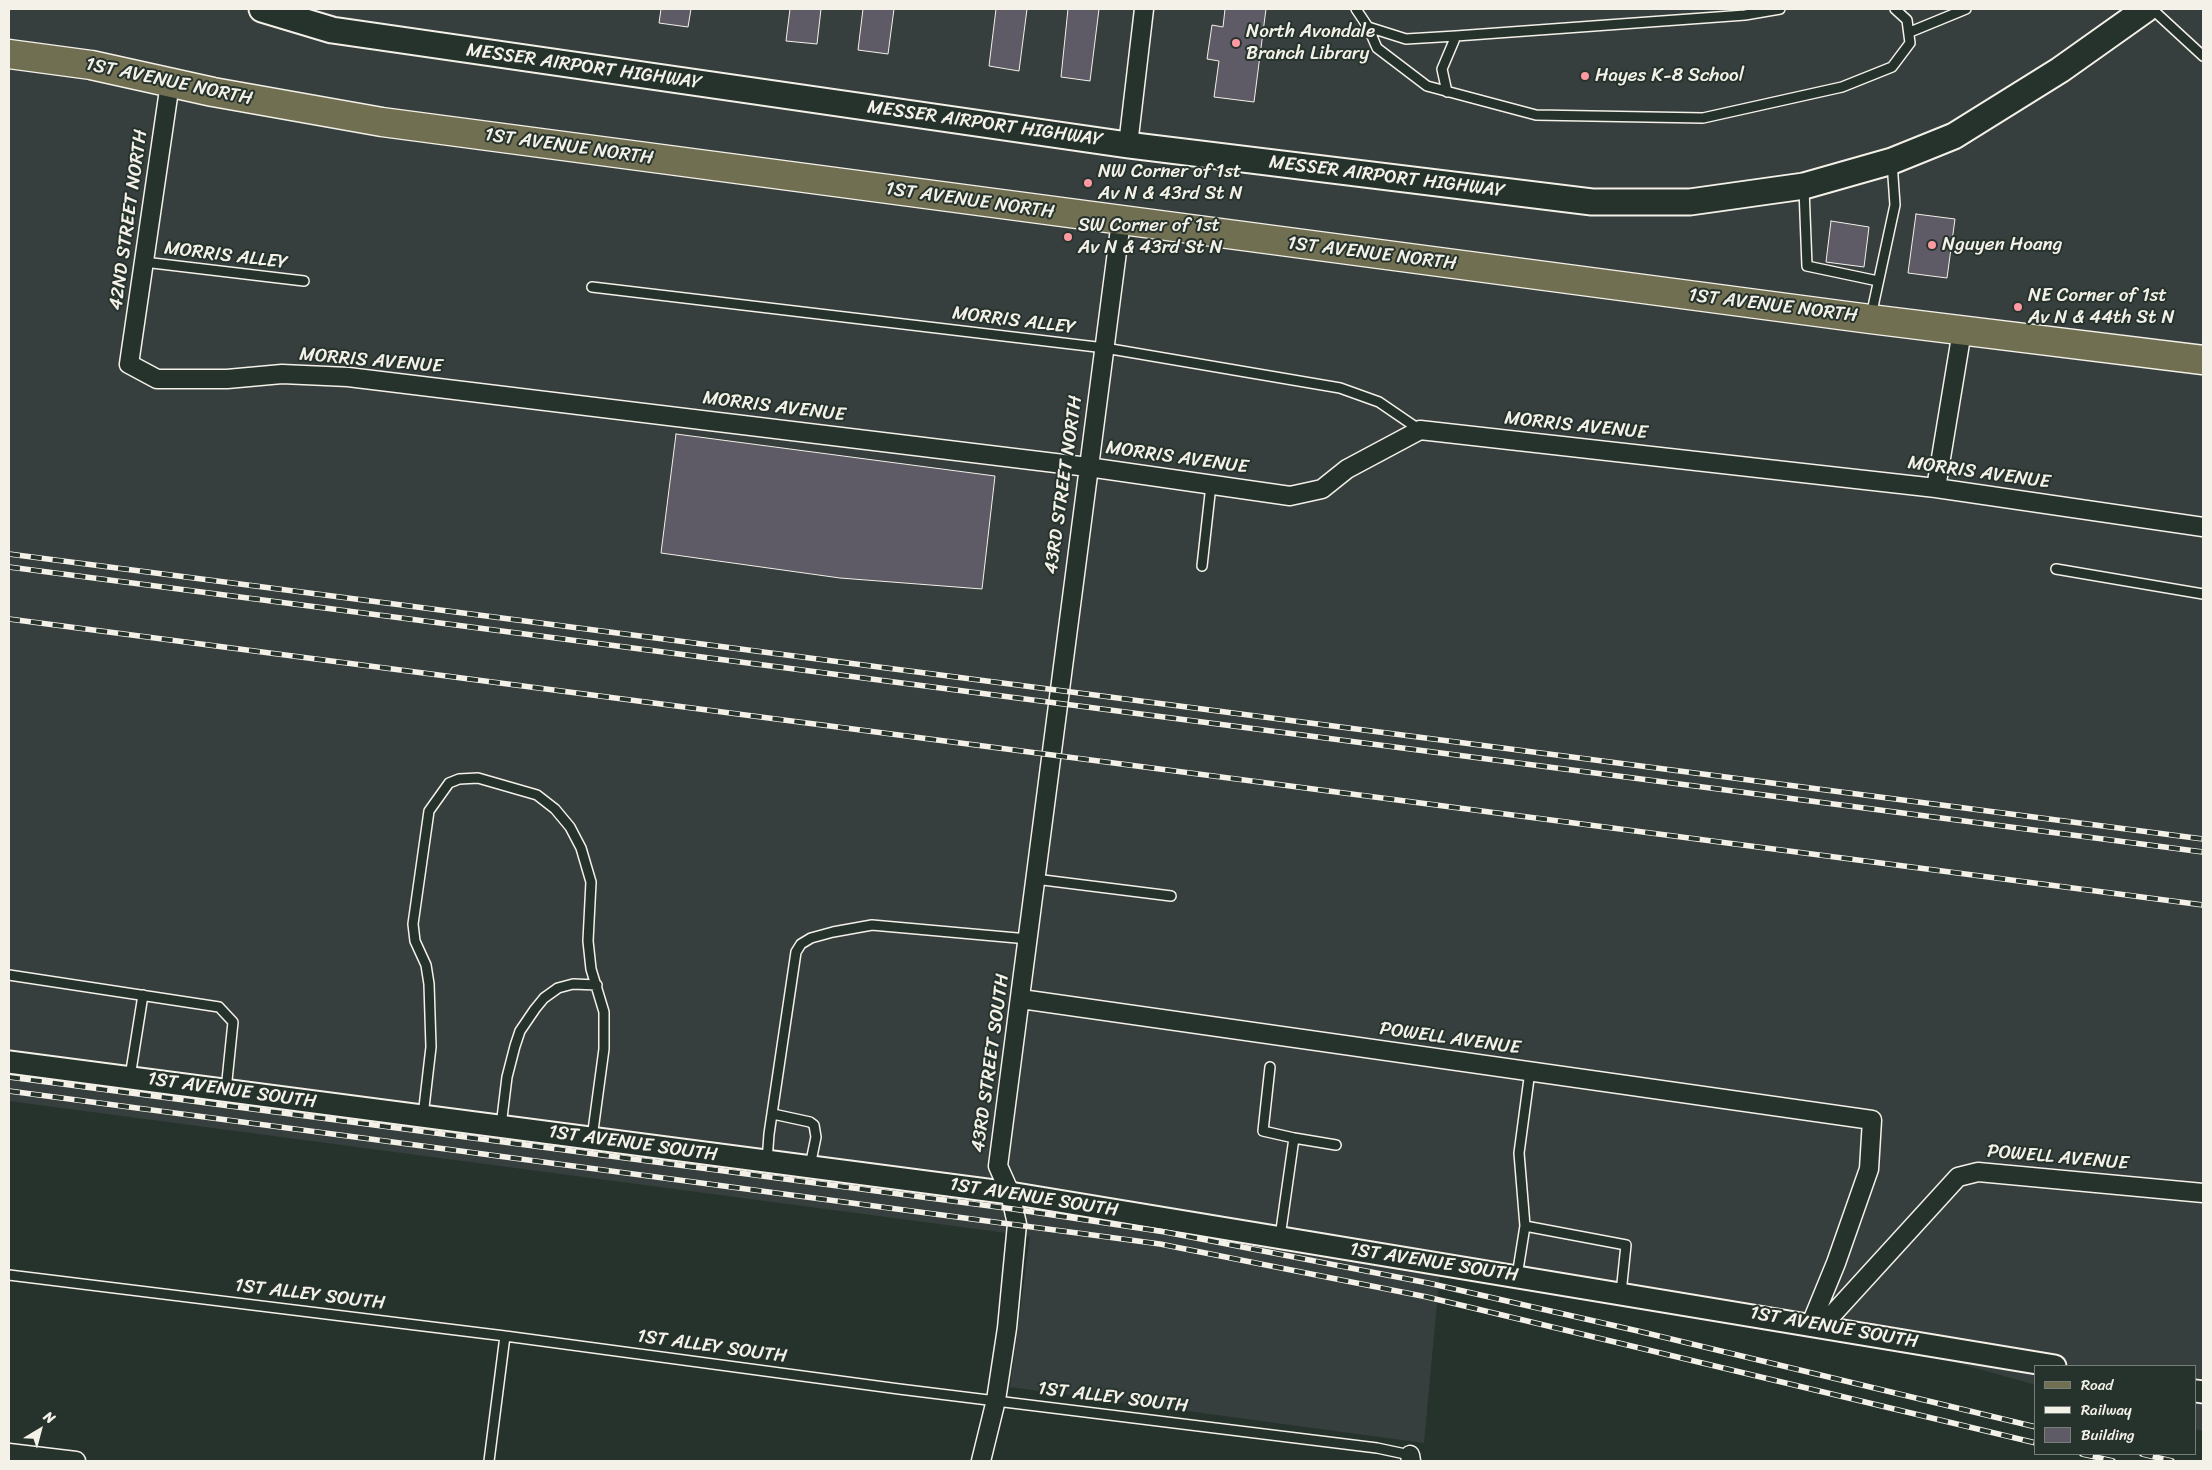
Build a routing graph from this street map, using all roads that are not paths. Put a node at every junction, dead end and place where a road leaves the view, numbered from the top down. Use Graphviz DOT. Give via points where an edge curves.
graph roads {
  1 [pos="262,9"];
  2 [pos="1144,9"];
  3 [pos="1356,9"];
  4 [pos="1780,9"];
  5 [pos="1895,9"];
  6 [pos="1966,9"];
  7 [pos="2146,9"];
  8 [pos="2152,9"];
  9 [pos="1368,27"];
  10 [pos="1910,32"];
  11 [pos="1456,36"];
  12 [pos="9,54"];
  13 [pos="2203,56"];
  14 [pos="170,83"];
  15 [pos="1447,92"];
  16 [pos="1128,145"];
  17 [pos="1892,161"];
  18 [pos="1804,186"];
  19 [pos="1121,221"];
  20 [pos="144,262"];
  21 [pos="304,281"];
  22 [pos="1878,281"];
  23 [pos="592,287"];
  24 [pos="1870,319"];
  25 [pos="1962,331"];
  26 [pos="1105,348"];
  27 [pos="2203,360"];
  28 [pos="129,364"];
  29 [pos="1420,430"];
  30 [pos="1088,467"];
  31 [pos="1212,484"];
  32 [pos="1936,488"];
  33 [pos="2203,527"];
  34 [pos="1202,566"];
  35 [pos="2056,569"];
  36 [pos="2203,594"];
  37 [pos="1050,755"];
  38 [pos="1036,879"];
  39 [pos="1170,896"];
  40 [pos="1028,939"];
  41 [pos="9,975"];
  42 [pos="597,985"];
  43 [pos="143,995"];
  44 [pos="1021,999"];
  45 [pos="9,1062"];
  46 [pos="1270,1067"];
  47 [pos="1530,1071"];
  48 [pos="130,1078"];
  49 [pos="226,1090"];
  50 [pos="773,1114"];
  51 [pos="423,1116"];
  52 [pos="501,1126"];
  53 [pos="592,1138"];
  54 [pos="1294,1138"];
  55 [pos="1336,1145"];
  56 [pos="767,1161"];
  57 [pos="810,1167"];
  58 [pos="1010,1193"];
  59 [pos="2203,1193"];
  60 [pos="1525,1226"];
  61 [pos="1280,1237"];
  62 [pos="9,1275"];
  63 [pos="1518,1276"];
  64 [pos="1621,1293"];
  65 [pos="1822,1326"];
  66 [pos="505,1336"];
  67 [pos="2049,1365"];
  68 [pos="996,1400"];
  69 [pos="9,1452"];
  70 [pos="1411,1458"];
  71 [pos="76,1461"];
  72 [pos="489,1461"];
  73 [pos="981,1461"];
  1 -- 16 [label="main road, MESSER AIRPORT HIGHWAY" via="332,30"];
  2 -- 16 [label="street"];
  3 -- 9 [label="lane"];
  4 -- 11 [label="lane" via="1735,16"];
  5 -- 10 [label="lane" via="1907,20"];
  6 -- 10 [label="lane"];
  7 -- 17 [label="main road, MESSER AIRPORT HIGHWAY" via="2060,70 1954,136"];
  8 -- 13 [label="lane"];
  9 -- 11 [label="lane" via="1406,39"];
  9 -- 15 [label="lane" via="1377,48 1427,86"];
  10 -- 15 [label="lane" via="1910,43 1892,67 1842,87 1703,118 1536,115"];
  11 -- 15 [label="lane" via="1442,69"];
  12 -- 14 [label="main road, 1ST AVENUE NORTH" via="91,65"];
  14 -- 19 [label="main road, 1ST AVENUE NORTH" via="382,122"];
  14 -- 20 [label="street, 42ND STREET NORTH"];
  16 -- 18 [label="main road, MESSER AIRPORT HIGHWAY" via="1592,202 1690,202"];
  17 -- 18 [label="main road, MESSER AIRPORT HIGHWAY"];
  17 -- 22 [label="lane" via="1895,205"];
  18 -- 22 [label="lane" via="1807,266"];
  19 -- 24 [label="main road, 1ST AVENUE NORTH"];
  19 -- 26 [label="street, 43RD STREET NORTH"];
  20 -- 21 [label="lane, MORRIS ALLEY"];
  20 -- 28 [label="street, 42ND STREET NORTH"];
  22 -- 24 [label="lane"];
  23 -- 26 [label="lane, MORRIS ALLEY"];
  24 -- 25 [label="main road, 1ST AVENUE NORTH"];
  25 -- 27 [label="main road, 1ST AVENUE NORTH"];
  25 -- 32 [label="street"];
  26 -- 29 [label="lane, MORRIS ALLEY" via="1340,388 1379,402"];
  26 -- 30 [label="street, 43RD STREET NORTH"];
  28 -- 30 [label="street, MORRIS AVENUE" via="157,379 228,379 282,374 348,377"];
  29 -- 31 [label="street, MORRIS AVENUE" via="1348,469 1322,489 1290,496"];
  29 -- 32 [label="street, MORRIS AVENUE"];
  30 -- 31 [label="street, MORRIS AVENUE"];
  30 -- 37 [label="street, 43RD STREET NORTH"];
  31 -- 34 [label="lane"];
  32 -- 33 [label="street, MORRIS AVENUE"];
  35 -- 36 [label="lane"];
  37 -- 38 [label="street, 43RD STREET SOUTH"];
  38 -- 39 [label="lane"];
  38 -- 40 [label="street, 43RD STREET SOUTH"];
  40 -- 44 [label="street, 43RD STREET SOUTH"];
  40 -- 50 [label="lane" via="872,925 833,932 801,944 796,952"];
  41 -- 43 [label="lane"];
  42 -- 51 [label="lane" via="591,969 588,941 591,882 581,848 570,827 537,795 478,778 459,779 449,784 429,812 413,924 429,984 431,1047"];
  42 -- 52 [label="lane" via="573,984 558,988 544,998 520,1031 507,1077"];
  42 -- 53 [label="lane" via="604,1012 604,1049"];
  43 -- 48 [label="lane"];
  43 -- 49 [label="lane" via="219,1007 233,1022"];
  44 -- 47 [label="street, POWELL AVENUE"];
  44 -- 58 [label="street, 43RD STREET SOUTH" via="998,1166"];
  45 -- 48 [label="street, 1ST AVENUE SOUTH"];
  46 -- 54 [label="lane" via="1263,1131"];
  47 -- 60 [label="lane" via="1519,1153"];
  47 -- 65 [label="street, POWELL AVENUE" via="1872,1120 1869,1169 1813,1319"];
  48 -- 49 [label="street, 1ST AVENUE SOUTH"];
  49 -- 51 [label="street, 1ST AVENUE SOUTH"];
  50 -- 56 [label="lane"];
  50 -- 57 [label="lane" via="814,1125 816,1137"];
  51 -- 52 [label="street, 1ST AVENUE SOUTH"];
  52 -- 53 [label="street, 1ST AVENUE SOUTH"];
  53 -- 56 [label="street, 1ST AVENUE SOUTH"];
  54 -- 55 [label="lane"];
  54 -- 61 [label="lane"];
  56 -- 57 [label="street, 1ST AVENUE SOUTH"];
  57 -- 58 [label="street, 1ST AVENUE SOUTH"];
  58 -- 61 [label="street, 1ST AVENUE SOUTH"];
  58 -- 68 [label="street, 43RD STREET SOUTH" via="1017,1224"];
  59 -- 65 [label="street, POWELL AVENUE" via="1978,1172 1958,1177"];
  60 -- 63 [label="lane"];
  60 -- 64 [label="lane" via="1626,1245"];
  61 -- 63 [label="street, 1ST AVENUE SOUTH"];
  62 -- 66 [label="lane, 1ST ALLEY SOUTH"];
  63 -- 64 [label="street, 1ST AVENUE SOUTH"];
  64 -- 65 [label="street, 1ST AVENUE SOUTH"];
  65 -- 67 [label="street, 1ST AVENUE SOUTH"];
  66 -- 68 [label="lane, 1ST ALLEY SOUTH"];
  66 -- 72 [label="lane"];
  68 -- 70 [label="lane, 1ST ALLEY SOUTH" via="1377,1448"];
  68 -- 73 [label="street, 43RD STREET SOUTH"];
  69 -- 71 [label="street"];
}
